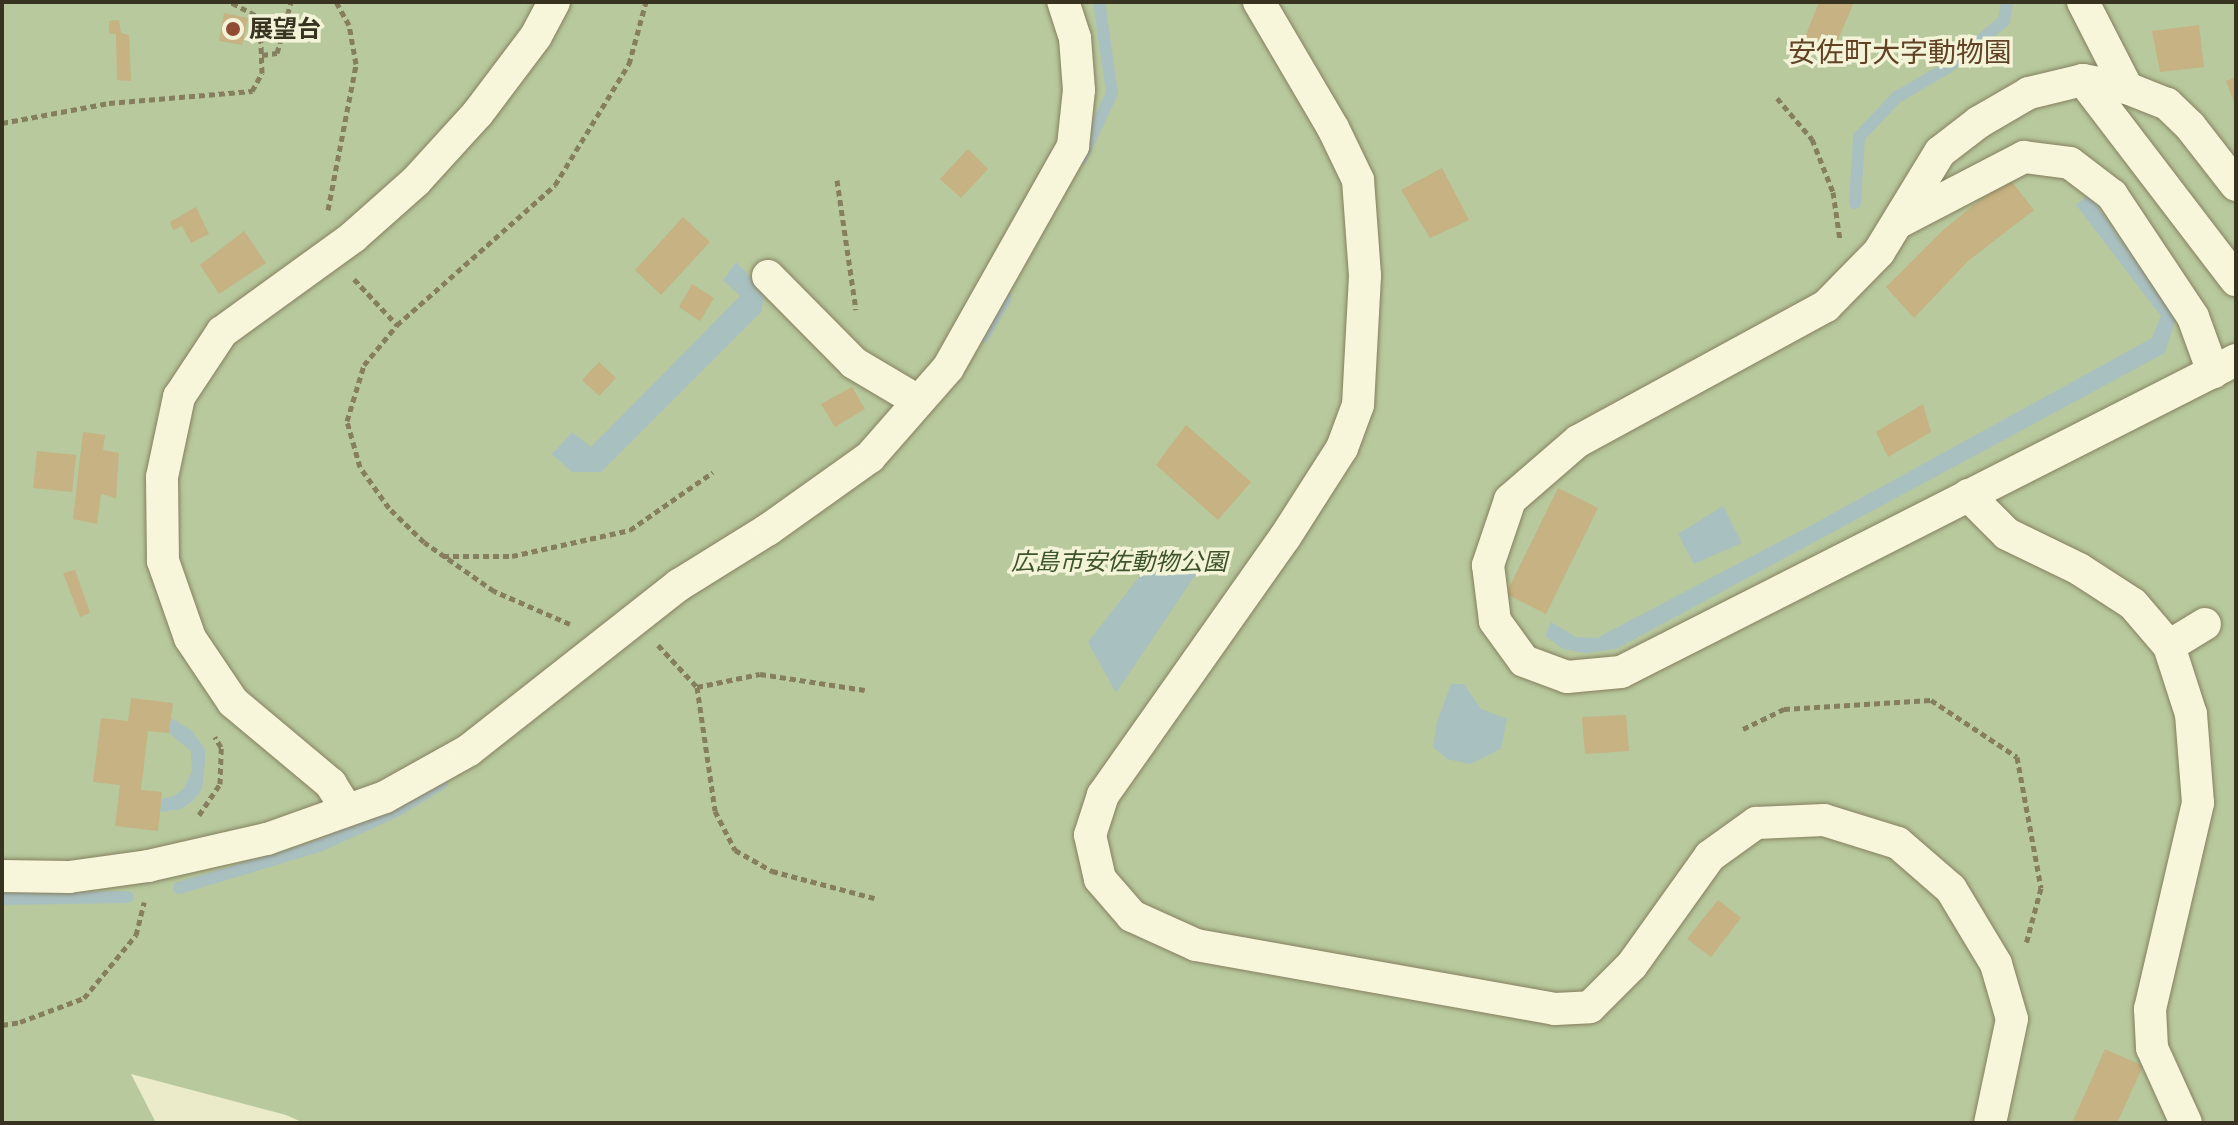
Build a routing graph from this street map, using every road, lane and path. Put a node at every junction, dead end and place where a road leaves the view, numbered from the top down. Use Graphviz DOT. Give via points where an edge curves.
graph roads {
  1 [pos="231,2"];
  2 [pos="291,2"];
  3 [pos="336,2"];
  4 [pos="554,2"];
  5 [pos="646,2"];
  6 [pos="1063,2"];
  7 [pos="1259,2"];
  8 [pos="2083,2"];
  9 [pos="262,55"];
  10 [pos="2083,80"];
  11 [pos="2127,88"];
  12 [pos="1777,98"];
  13 [pos="2,123"];
  14 [pos="837,180"];
  15 [pos="2236,185"];
  16 [pos="331,194"];
  17 [pos="1897,223"];
  18 [pos="348,272"];
  19 [pos="768,276"];
  20 [pos="2236,280"];
  21 [pos="1847,284"];
  22 [pos="856,314"];
  23 [pos="397,325"];
  24 [pos="2224,366"];
  25 [pos="918,401"];
  26 [pos="713,472"];
  27 [pos="1968,495"];
  28 [pos="442,556"];
  29 [pos="635,620"];
  30 [pos="2205,624"];
  31 [pos="603,645"];
  32 [pos="2169,646"];
  33 [pos="697,687"];
  34 [pos="865,690"];
  35 [pos="233,702"];
  36 [pos="1743,729"];
  37 [pos="347,810"];
  38 [pos="195,817"];
  39 [pos="148,866"];
  40 [pos="2,876"];
  41 [pos="874,898"];
  42 [pos="2025,947"];
  43 [pos="2,1025"];
  44 [pos="1990,1123"];
  45 [pos="2186,1123"];
  1 -- 9 [label="path" via="255,15"];
  2 -- 9 [label="path" via="277,53"];
  3 -- 16 [label="path" via="349,25 356,64"];
  4 -- 35 [label="street" via="536,36 478,113 416,181 353,237 222,332 179,397 162,477 163,561 190,638"];
  5 -- 23 [label="path" via="629,64 555,185"];
  6 -- 25 [label="street" via="1075,38 1079,90 1073,146 948,368"];
  7 -- 44 [label="street" via="1358,180 1365,276 1358,405 1342,448 1285,537 1103,795 1090,835 1100,879 1132,916 1196,945 1555,1009 1590,1007 1632,965 1710,856 1756,823 1824,820 1898,843 1951,889 1996,964 2012,1019"];
  8 -- 11 [label="street"];
  9 -- 13 [label="path" via="262,73 252,91 109,103"];
  10 -- 11 [label="street"];
  10 -- 17 [label="street" via="2029,93 1979,122 1940,152"];
  10 -- 20 [label="street"];
  11 -- 15 [label="street" via="2167,104"];
  12 -- 21 [label="path" via="1812,139 1833,192"];
  14 -- 22 [label="path"];
  17 -- 21 [label="street" via="1879,252"];
  17 -- 24 [label="street" via="2024,157 2070,163 2112,195"];
  18 -- 23 [label="path"];
  19 -- 25 [label="street" via="854,363"];
  21 -- 27 [label="street" via="1826,306 1578,441 1510,500 1488,565 1495,621 1524,661 1567,677 1621,672"];
  23 -- 28 [label="path" via="364,365 347,421 360,467 389,508"];
  24 -- 27 [label="street"];
  25 -- 29 [label="street" via="870,457"];
  26 -- 28 [label="path" via="630,530 512,556"];
  27 -- 32 [label="street" via="2007,534 2079,569 2133,604"];
  28 -- 31 [label="path" via="494,591 561,618"];
  29 -- 31 [label="street"];
  29 -- 33 [label="path"];
  30 -- 32 [label="street"];
  31 -- 37 [label="street" via="469,750 385,797"];
  32 -- 45 [label="street" via="2191,714 2198,803 2150,1009 2152,1048"];
  33 -- 34 [label="path" via="760,674"];
  33 -- 41 [label="path" via="715,811 735,850 772,871"];
  35 -- 37 [label="street" via="331,784"];
  35 -- 38 [label="path" via="205,722 221,747 220,784"];
  36 -- 42 [label="path" via="1784,709 1931,700 2017,757 2041,888"];
  37 -- 39 [label="street" via="267,839"];
  39 -- 40 [label="street" via="69,877"];
  39 -- 43 [label="path" via="136,935 84,998"];
}
